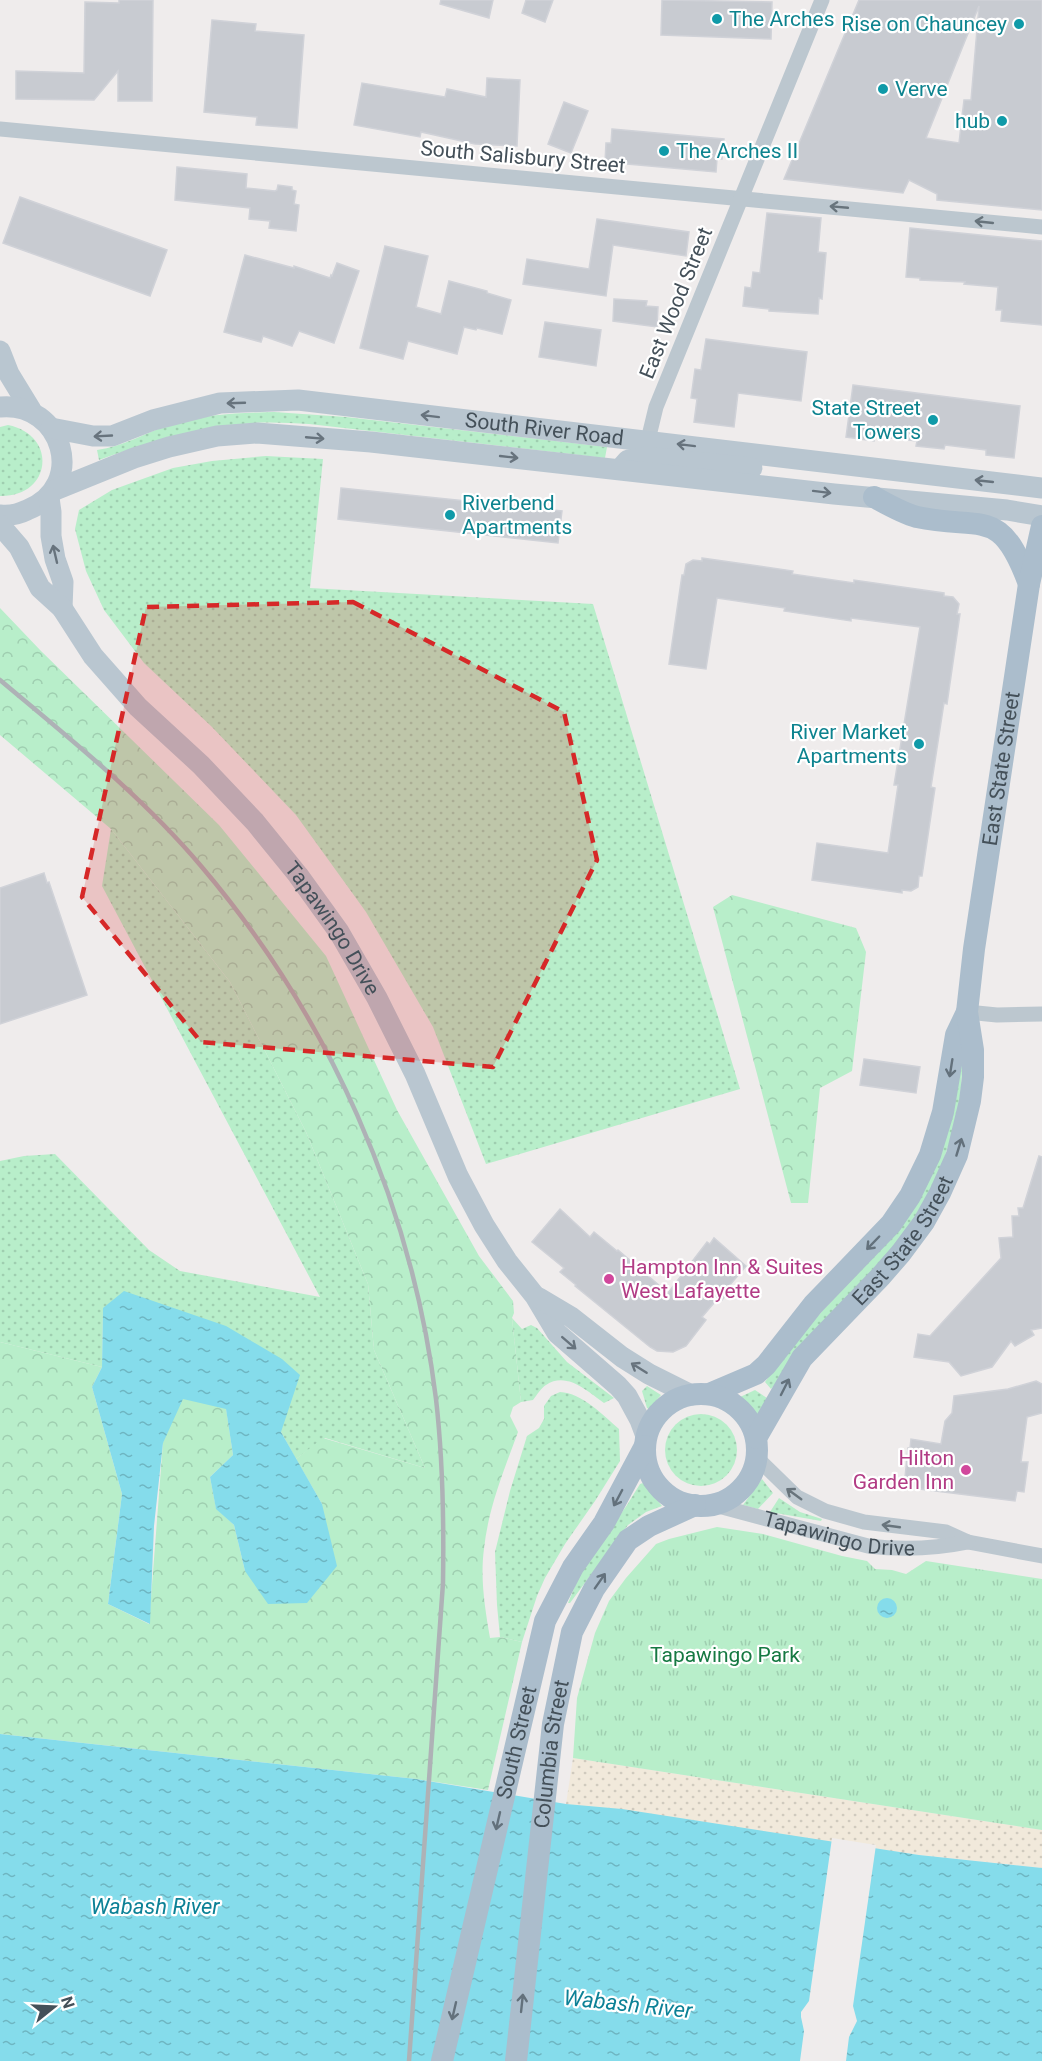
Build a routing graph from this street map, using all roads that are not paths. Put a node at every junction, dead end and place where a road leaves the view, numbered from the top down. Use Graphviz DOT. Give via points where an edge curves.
graph roads {
  1 [pos="822,0"];
  2 [pos="0,129"];
  3 [pos="741,198"];
  4 [pos="1042,227"];
  5 [pos="0,351"];
  6 [pos="0,407"];
  7 [pos="31,410"];
  8 [pos="51,428"];
  9 [pos="649,432"];
  10 [pos="870,468"];
  11 [pos="620,469"];
  12 [pos="1042,488"];
  13 [pos="52,494"];
  14 [pos="874,497"];
  15 [pos="0,515"];
  16 [pos="1042,516"];
  17 [pos="0,525"];
  18 [pos="1042,526"];
  19 [pos="1036,592"];
  20 [pos="62,608"];
  21 [pos="967,1012"];
  22 [pos="1042,1014"];
  23 [pos="536,1296"];
  24 [pos="700,1394"];
  25 [pos="646,1441"];
  26 [pos="756,1448"];
  27 [pos="703,1505"];
  28 [pos="968,1542"];
  29 [pos="1042,1556"];
  30 [pos="442,2061"];
  31 [pos="516,2061"];
  1 -- 3 [label="street, East Wood Street"];
  2 -- 3 [label="street, South Salisbury Street"];
  4 -- 3 [label="street, South Salisbury Street, one-way"];
  3 -- 9 [label="street, East Wood Street"];
  5 -- 7 [label="main road"];
  6 -- 7 [label="main road"];
  7 -- 8 [label="main road"];
  9 -- 8 [label="main road, South River Road, one-way" via="534,429 298,400 219,404 153,420 111,436"];
  8 -- 13 [label="main road" via="62,460"];
  10 -- 9 [label="main road, South River Road, one-way"];
  10 -- 11 [label="main road" via="794,472 646,457 628,460"];
  12 -- 10 [label="main road, South River Road, one-way"];
  13 -- 11 [label="main road, South River Road, one-way" via="134,458 170,447 217,436 257,433"];
  11 -- 14 [label="main road, South River Road, one-way"];
  13 -- 15 [label="main road, South River Road" via="21,513"];
  20 -- 13 [label="main road, one-way" via="63,582 51,536"];
  14 -- 16 [label="main road, South River Road"];
  14 -- 19 [label="main road" via="915,516 987,525 1008,540"];
  17 -- 20 [label="main road, Tapawingo Drive" via="20,547 40,588"];
  18 -- 19 [label="main road"];
  19 -- 21 [label="main road, East State Street" via="1031,662 1011,698"];
  20 -- 23 [label="main road, Tapawingo Drive" via="93,656 138,707 255,822 339,932 411,1065 458,1176 484,1225"];
  21 -- 22 [label="street"];
  21 -- 24 [label="main road, East State Street, one-way" via="956,1035 943,1113 930,1155 891,1224 813,1305 756,1374"];
  26 -- 21 [label="main road, East State Street, one-way" via="802,1358 901,1253 940,1193 957,1155 970,1101 973,1050"];
  24 -- 23 [label="main road, Tapawingo Drive, one-way" via="649,1374"];
  23 -- 25 [label="main road, Tapawingo Drive, one-way" via="557,1333 627,1396"];
  24 -- 25 [label="main road" via="664,1408"];
  24 -- 26 [label="main road" via="725,1399 739,1409 750,1422"];
  25 -- 27 [label="main road" via="648,1468 654,1482 677,1502"];
  25 -- 30 [label="main road, South Street, one-way" via="604,1523 573,1567 545,1621"];
  26 -- 27 [label="main road" via="752,1474 742,1488 728,1499"];
  28 -- 26 [label="street, Tapawingo Drive, one-way" via="946,1532 864,1521 825,1511 785,1487"];
  27 -- 28 [label="street, Tapawingo Drive" via="868,1546 934,1548"];
  31 -- 27 [label="main road, Columbia Street, one-way" via="553,1724 572,1632 594,1589 628,1540 649,1526"];
  28 -- 29 [label="street, Tapawingo Drive"];
}
